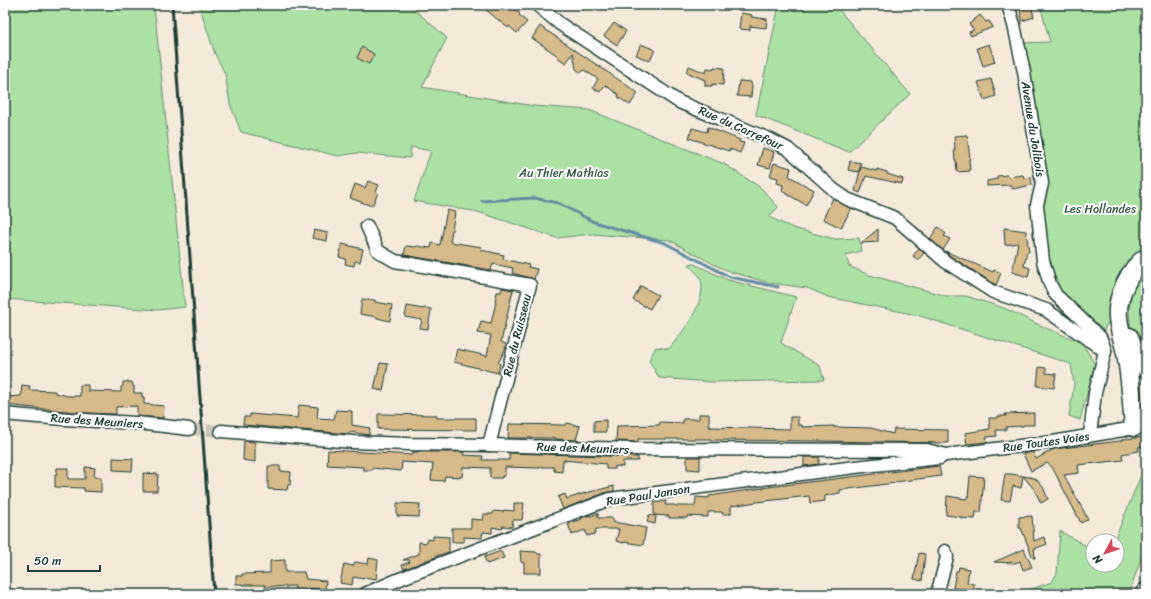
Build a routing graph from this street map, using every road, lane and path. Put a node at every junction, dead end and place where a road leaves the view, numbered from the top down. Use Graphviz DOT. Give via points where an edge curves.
graph roads {
  1 [pos="536,5"];
  2 [pos="1008,5"];
  3 [pos="367,226"];
  4 [pos="1146,258"];
  5 [pos="1146,265"];
  6 [pos="1105,351"];
  7 [pos="1146,368"];
  8 [pos="5,414"];
  9 [pos="1140,426"];
  10 [pos="189,428"];
  11 [pos="221,431"];
  12 [pos="1090,435"];
  13 [pos="489,444"];
  14 [pos="946,455"];
  15 [pos="945,551"];
  16 [pos="365,594"];
  17 [pos="937,594"];
  1 -- 6 [label="street, Rue du Carrefour" via="560,24 679,102 788,149 847,199 895,218 946,262 993,292 1046,310"];
  2 -- 6 [label="street, Avenue du Jolibois" via="1024,72 1042,183 1037,205 1045,267 1056,295 1100,337"];
  3 -- 13 [label="street, Rue du Ruisseau" via="378,251 395,261 530,285"];
  4 -- 9 [label="highway" via="1128,279 1120,297 1118,316"];
  5 -- 7 [label="highway" via="1133,281 1126,299 1124,316 1128,336"];
  6 -- 12 [label="street" via="1095,394"];
  8 -- 10 [label="street, Rue des Meuniers"];
  9 -- 12 [label="street, Rue Toutes Voies"];
  11 -- 13 [label="street, Rue des Meuniers" via="361,442"];
  12 -- 14 [label="street, Rue Toutes Voies"];
  13 -- 14 [label="street, Rue des Meuniers" via="632,449 927,450"];
  14 -- 16 [label="street, Rue Paul Janson" via="940,458 610,499"];
  15 -- 17 [label="street" via="947,557"];
}
